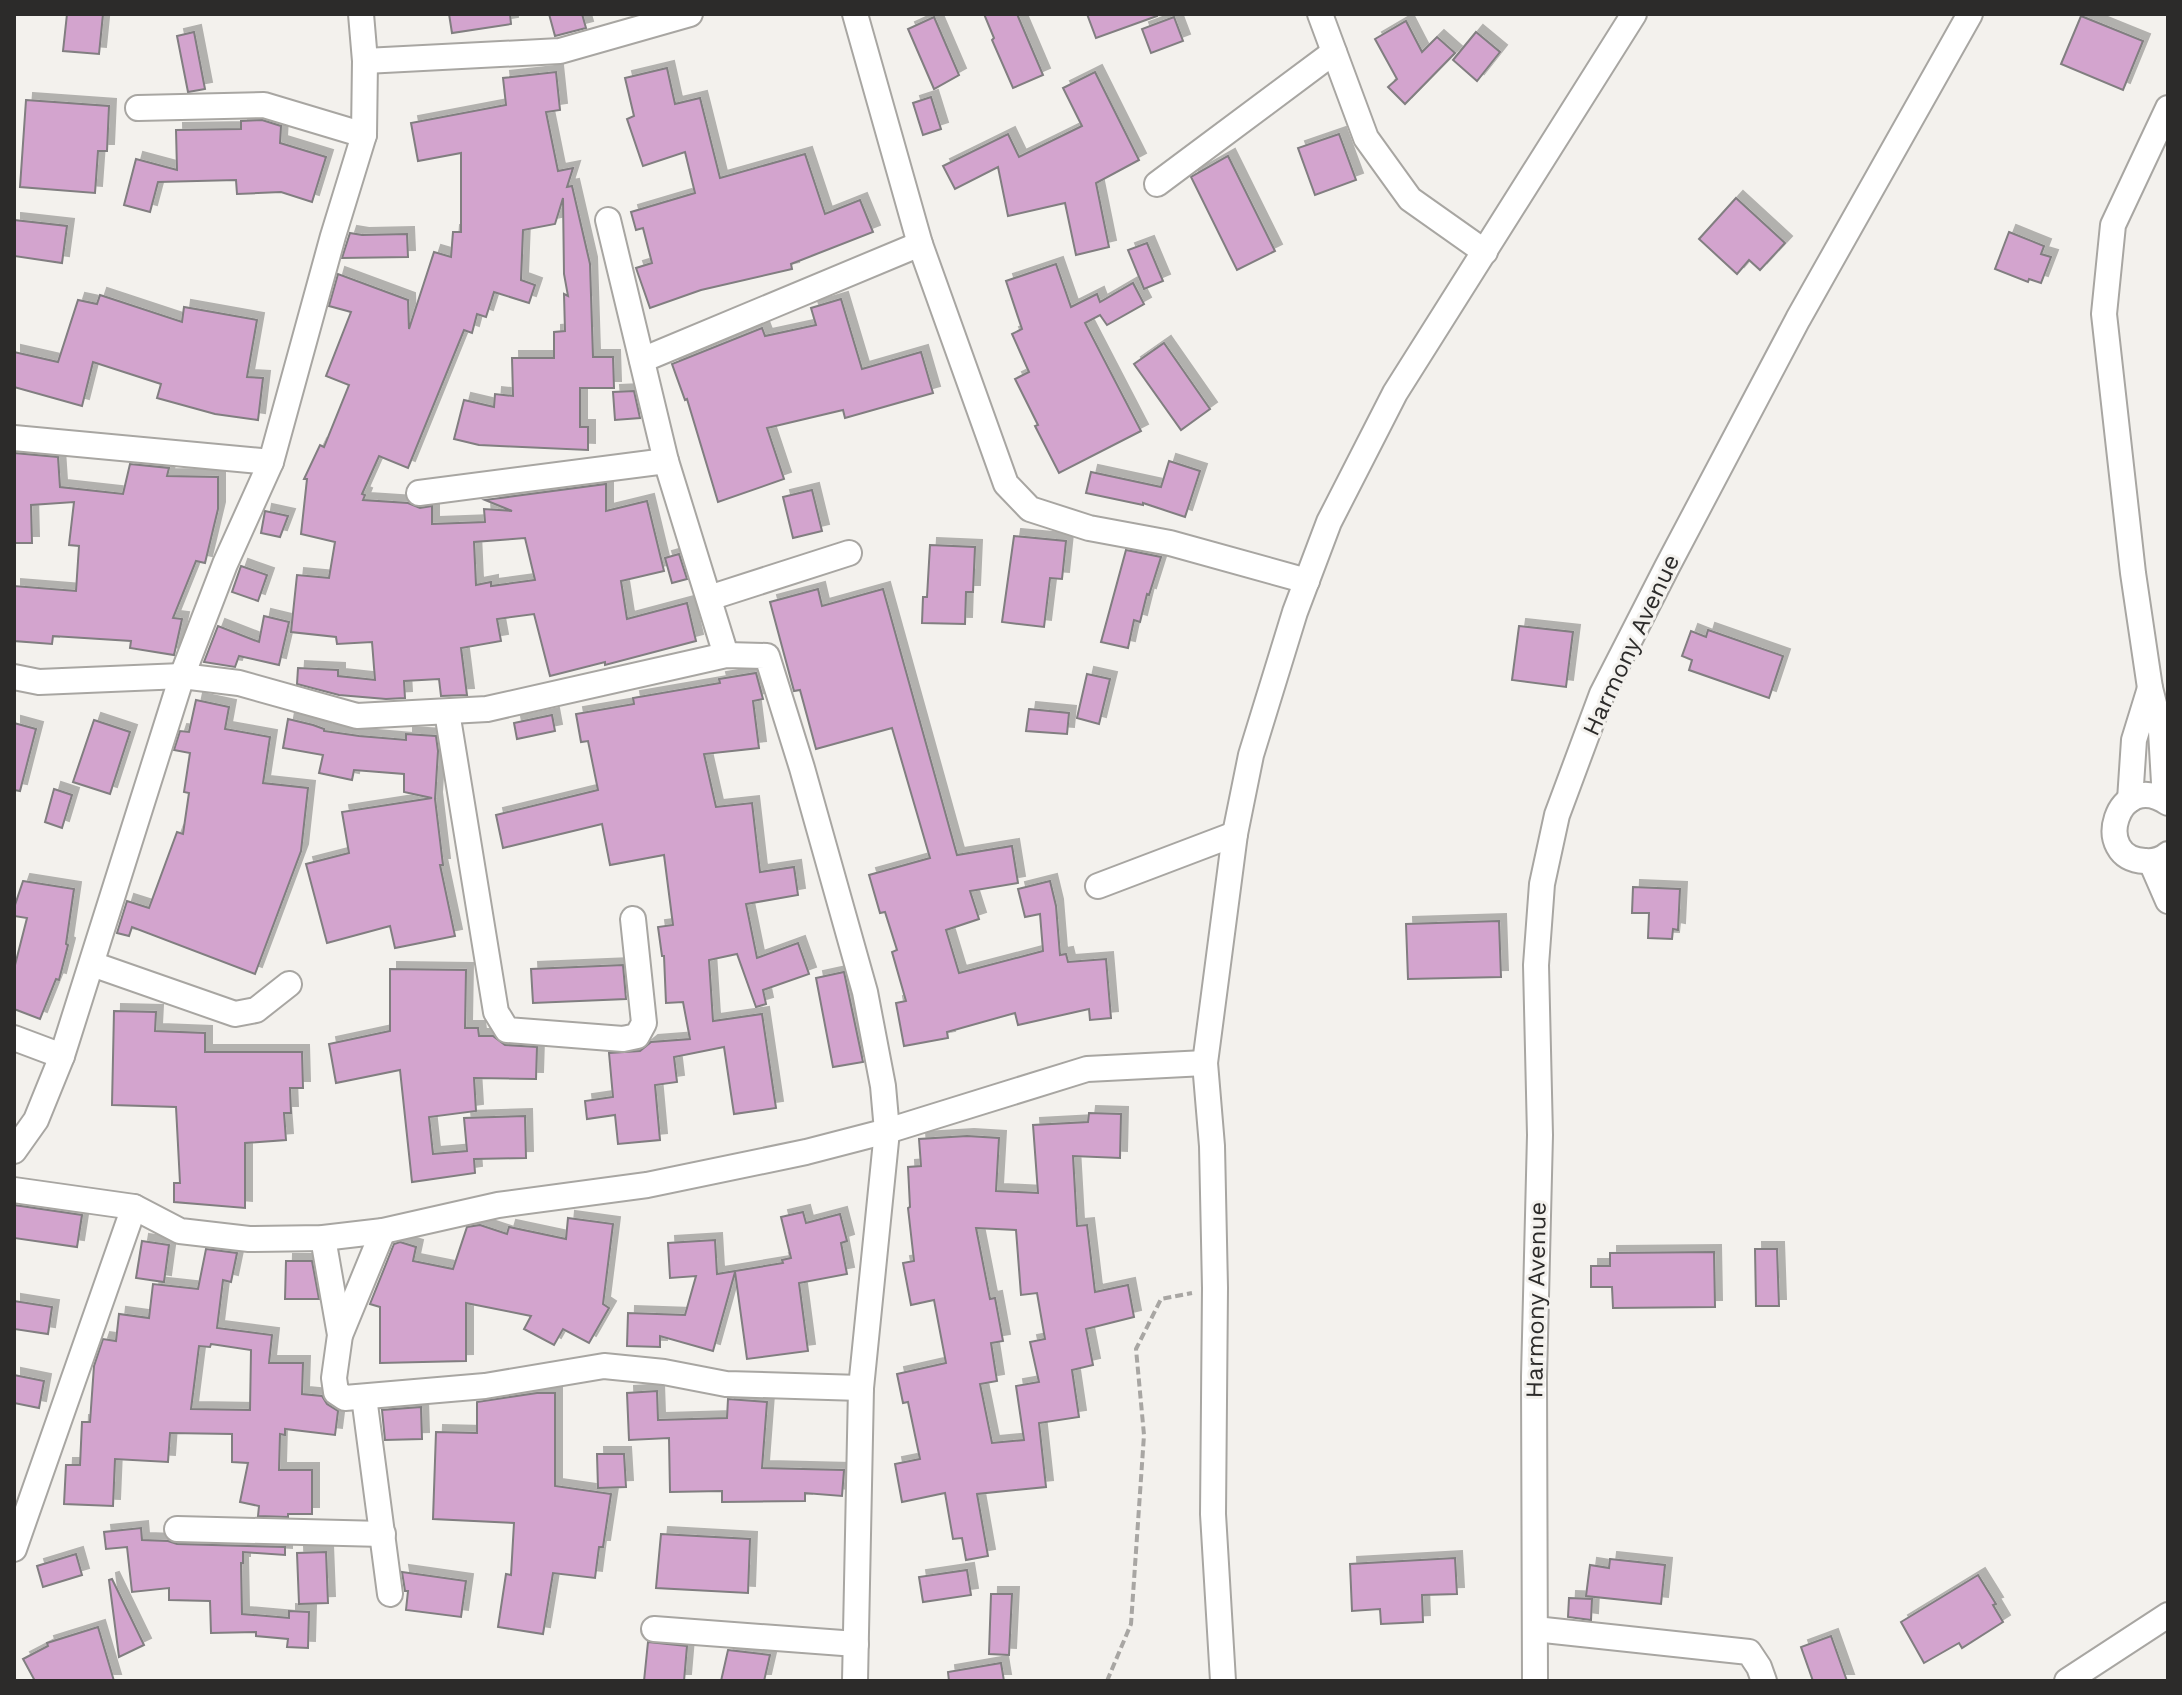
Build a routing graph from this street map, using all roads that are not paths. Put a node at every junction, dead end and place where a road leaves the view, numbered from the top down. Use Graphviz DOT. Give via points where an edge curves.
graph roads {
  1 [pos="361,14"];
  2 [pos="690,14"];
  3 [pos="855,14"];
  4 [pos="1320,14"];
  5 [pos="1634,14"];
  6 [pos="1970,14"];
  7 [pos="1334,52"];
  8 [pos="365,61"];
  9 [pos="138,108"];
  10 [pos="2168,108"];
  11 [pos="364,135"];
  12 [pos="1157,184"];
  13 [pos="608,220"];
  14 [pos="920,244"];
  15 [pos="1485,252"];
  16 [pos="642,360"];
  17 [pos="14,438"];
  18 [pos="666,461"];
  19 [pos="271,462"];
  20 [pos="419,493"];
  21 [pos="849,553"];
  22 [pos="1307,581"];
  23 [pos="709,598"];
  24 [pos="726,655"];
  25 [pos="182,676"];
  26 [pos="14,677"];
  27 [pos="2150,688"];
  28 [pos="447,712"];
  29 [pos="2130,800"];
  30 [pos="2167,802"];
  31 [pos="1235,834"];
  32 [pos="2160,858"];
  33 [pos="1098,886"];
  34 [pos="2168,901"];
  35 [pos="633,919"];
  36 [pos="92,964"];
  37 [pos="289,984"];
  38 [pos="14,1038"];
  39 [pos="62,1056"];
  40 [pos="1205,1063"];
  41 [pos="887,1131"];
  42 [pos="14,1151"];
  43 [pos="14,1190"];
  44 [pos="134,1207"];
  45 [pos="383,1231"];
  46 [pos="323,1238"];
  47 [pos="340,1335"];
  48 [pos="861,1388"];
  49 [pos="364,1397"];
  50 [pos="177,1529"];
  51 [pos="383,1534"];
  52 [pos="14,1549"];
  53 [pos="390,1594"];
  54 [pos="2168,1615"];
  55 [pos="654,1629"];
  56 [pos="1535,1629"];
  57 [pos="856,1644"];
  58 [pos="855,1681"];
  59 [pos="1223,1681"];
  60 [pos="1535,1681"];
  61 [pos="1764,1681"];
  62 [pos="2067,1681"];
  1 -- 8 [label="street"];
  2 -- 8 [label="street" via="560,51"];
  3 -- 14 [label="street"];
  4 -- 7 [label="street"];
  5 -- 15 [label="street"];
  6 -- 56 [label="street, Harmony Avenue" via="1798,319 1667,567 1602,694 1557,815 1542,884 1536,965 1540,1135"];
  7 -- 12 [label="street"];
  7 -- 15 [label="street" via="1366,138 1410,199"];
  8 -- 11 [label="street"];
  9 -- 11 [label="street" via="264,105"];
  10 -- 27 [label="street" via="2113,225 2104,314"];
  11 -- 19 [label="street"];
  13 -- 16 [label="street"];
  14 -- 16 [label="street"];
  14 -- 22 [label="street" via="1006,484 1030,509"];
  15 -- 22 [label="street" via="1395,393 1329,522"];
  16 -- 18 [label="street"];
  17 -- 19 [label="street"];
  18 -- 20 [label="street"];
  18 -- 23 [label="street"];
  19 -- 25 [label="street"];
  21 -- 23 [label="street"];
  22 -- 31 [label="street" via="1251,755"];
  23 -- 24 [label="street"];
  24 -- 28 [label="street" via="487,709"];
  24 -- 41 [label="street" via="767,656 865,992"];
  25 -- 26 [label="street" via="39,682"];
  25 -- 28 [label="street" via="239,683 357,716"];
  25 -- 36 [label="street"];
  27 -- 29 [label="street" via="2134,740"];
  27 -- 30 [label="street" via="2161,731"];
  28 -- 35 [label="street" via="496,1012 507,1030 637,1036 644,1023"];
  29 -- 30 [label="street" via="2154,795"];
  29 -- 32 [label="street" via="2114,820 2118,846 2138,861"];
  31 -- 33 [label="street"];
  31 -- 40 [label="street"];
  32 -- 34 [label="street"];
  36 -- 37 [label="street" via="235,1014 256,1010"];
  36 -- 39 [label="street"];
  38 -- 39 [label="street"];
  39 -- 42 [label="street" via="36,1120"];
  40 -- 41 [label="street" via="1087,1069"];
  40 -- 59 [label="street" via="1215,1288 1213,1514"];
  41 -- 45 [label="street" via="647,1185 498,1205"];
  41 -- 48 [label="street"];
  43 -- 44 [label="street"];
  44 -- 46 [label="street" via="180,1231 249,1239"];
  44 -- 52 [label="street"];
  45 -- 46 [label="street"];
  45 -- 47 [label="street"];
  46 -- 47 [label="street"];
  47 -- 49 [label="street" via="336,1392 345,1398"];
  48 -- 49 [label="street" via="726,1384 604,1366 485,1386"];
  48 -- 57 [label="street"];
  49 -- 51 [label="street"];
  50 -- 51 [label="street"];
  51 -- 53 [label="street"];
  54 -- 62 [label="street"];
  55 -- 57 [label="street"];
  56 -- 60 [label="street, Harmony Avenue"];
  56 -- 61 [label="street" via="1749,1652"];
  57 -- 58 [label="street"];
}
